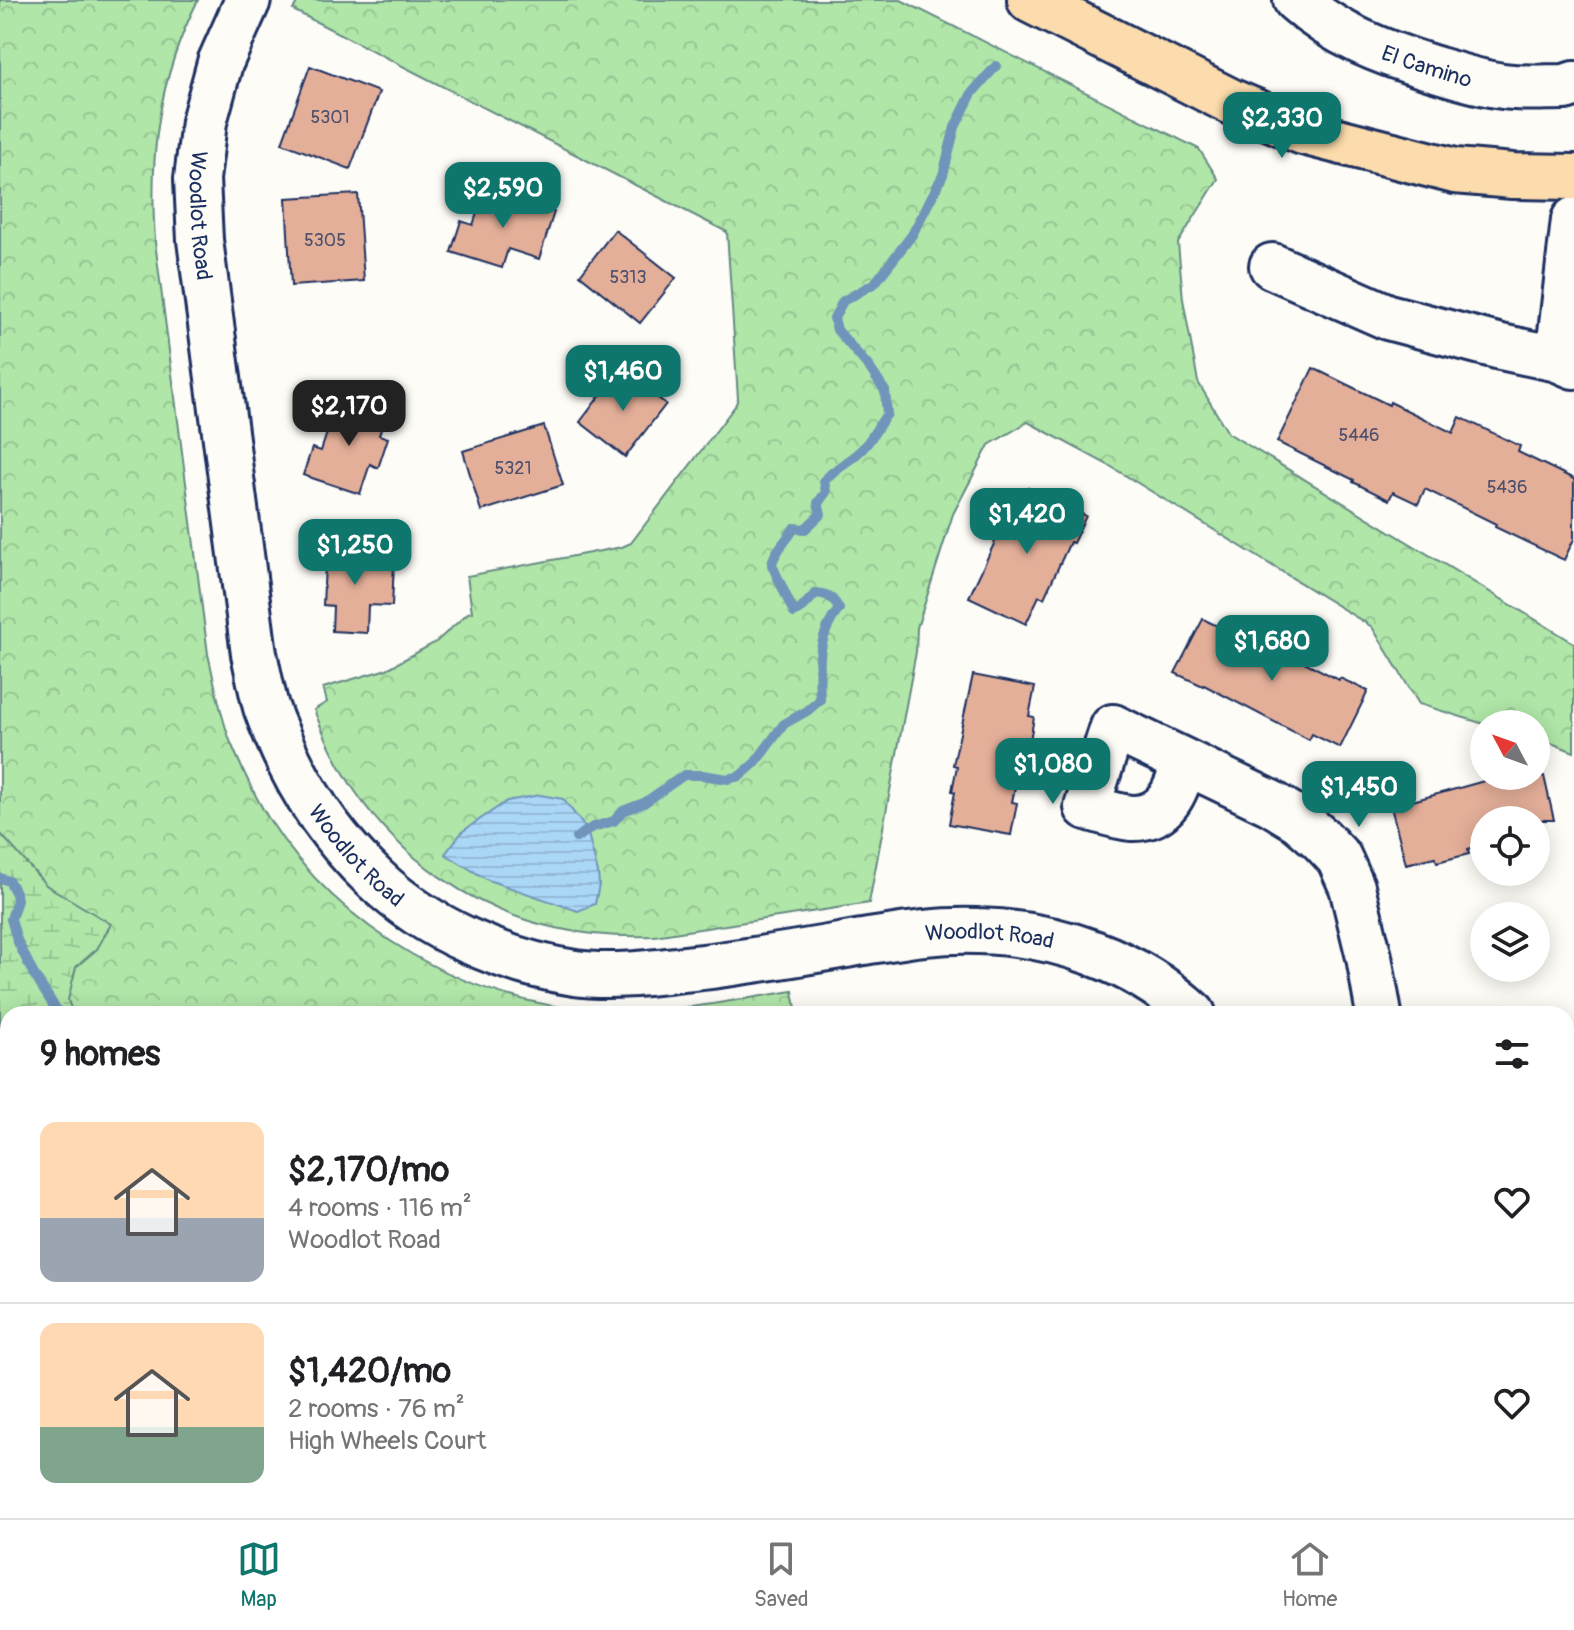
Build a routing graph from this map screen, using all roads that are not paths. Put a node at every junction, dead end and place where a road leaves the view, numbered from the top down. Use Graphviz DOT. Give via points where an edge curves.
graph roads {
  1 [pos="248,0"];
  2 [pos="1030,0"];
  3 [pos="1296,0"];
  4 [pos="1574,84"];
  5 [pos="1574,177"];
  6 [pos="1574,220"];
  7 [pos="1272,266"];
  8 [pos="1566,362"];
  9 [pos="1184,762"];
  10 [pos="1183,1006"];
  11 [pos="1378,1006"];
  1 -- 10 [label="street, Woodlot Road" via="220,63 204,122 197,179 200,240 254,654 267,709 296,774 355,860 393,897 469,942 576,973 707,967 925,933 978,931 1037,937 1093,952 1143,975"];
  2 -- 5 [label="main road" via="1303,132 1455,171"];
  3 -- 4 [label="street, El Camino" via="1346,35 1455,75 1506,87"];
  6 -- 8 [label="street"];
  7 -- 8 [label="street" via="1388,317"];
  9 -- 11 [label="street" via="1290,814 1339,858 1352,887"];
}
